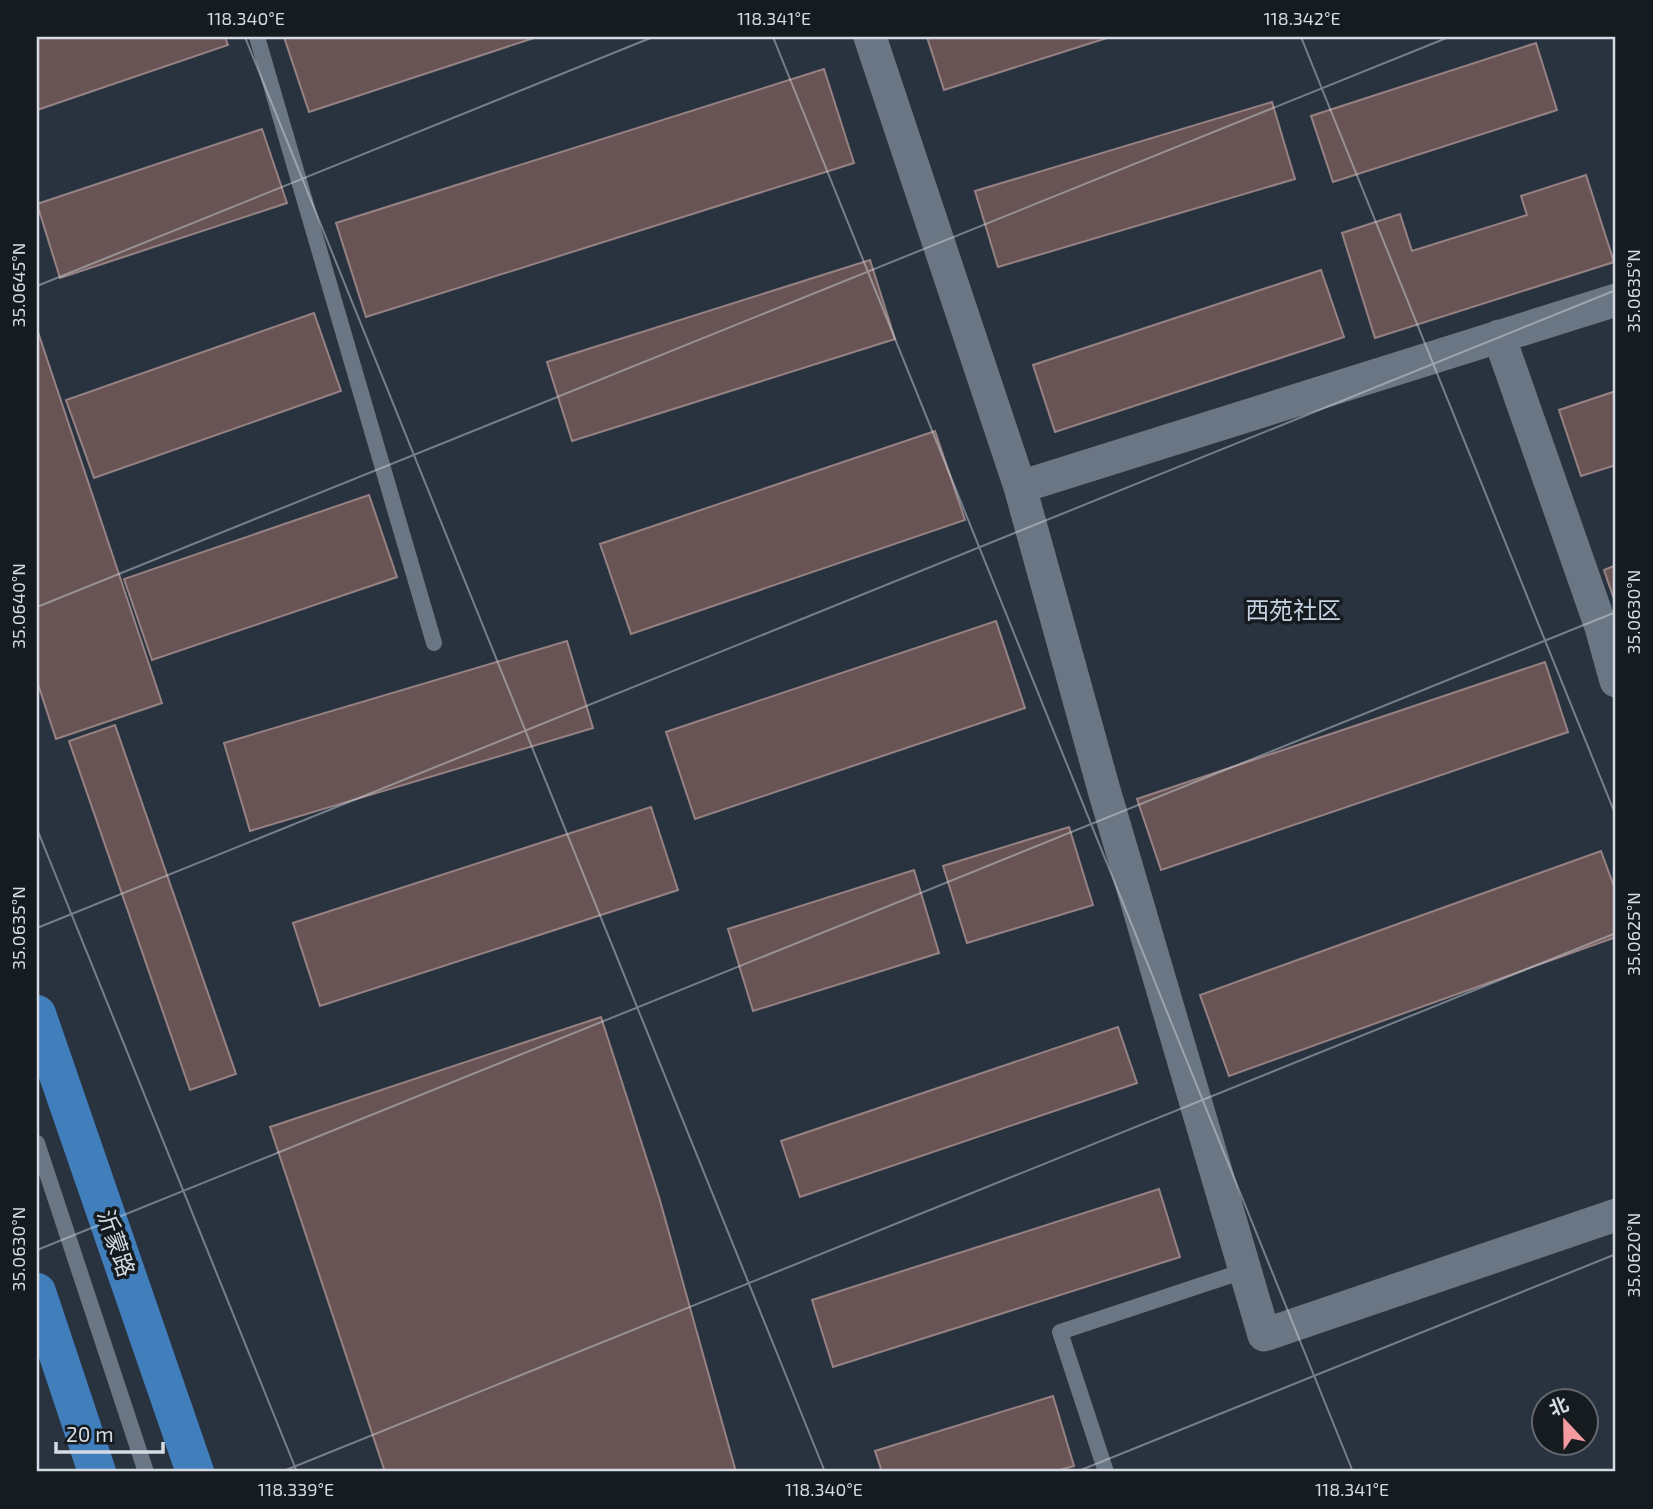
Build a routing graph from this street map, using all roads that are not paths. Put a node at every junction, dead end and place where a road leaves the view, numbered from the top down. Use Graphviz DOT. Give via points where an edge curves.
graph roads {
  1 [pos="257,37"];
  2 [pos="870,37"];
  3 [pos="1616,300"];
  4 [pos="1499,336"];
  5 [pos="1020,487"];
  6 [pos="434,643"];
  7 [pos="1616,681"];
  8 [pos="37,1014"];
  9 [pos="37,1143"];
  10 [pos="1616,1215"];
  11 [pos="1244,1271"];
  12 [pos="37,1292"];
  13 [pos="97,1472"];
  14 [pos="146,1472"];
  15 [pos="195,1472"];
  16 [pos="1106,1472"];
  1 -- 6 [label="lane"];
  2 -- 5 [label="street"];
  3 -- 4 [label="street"];
  4 -- 5 [label="street"];
  4 -- 7 [label="street"];
  5 -- 11 [label="street"];
  8 -- 15 [label="main road, 沂蒙路"];
  9 -- 14 [label="lane"];
  10 -- 11 [label="street" via="1264,1335"];
  11 -- 16 [label="lane" via="1060,1332"];
  12 -- 13 [label="main road"];
}
